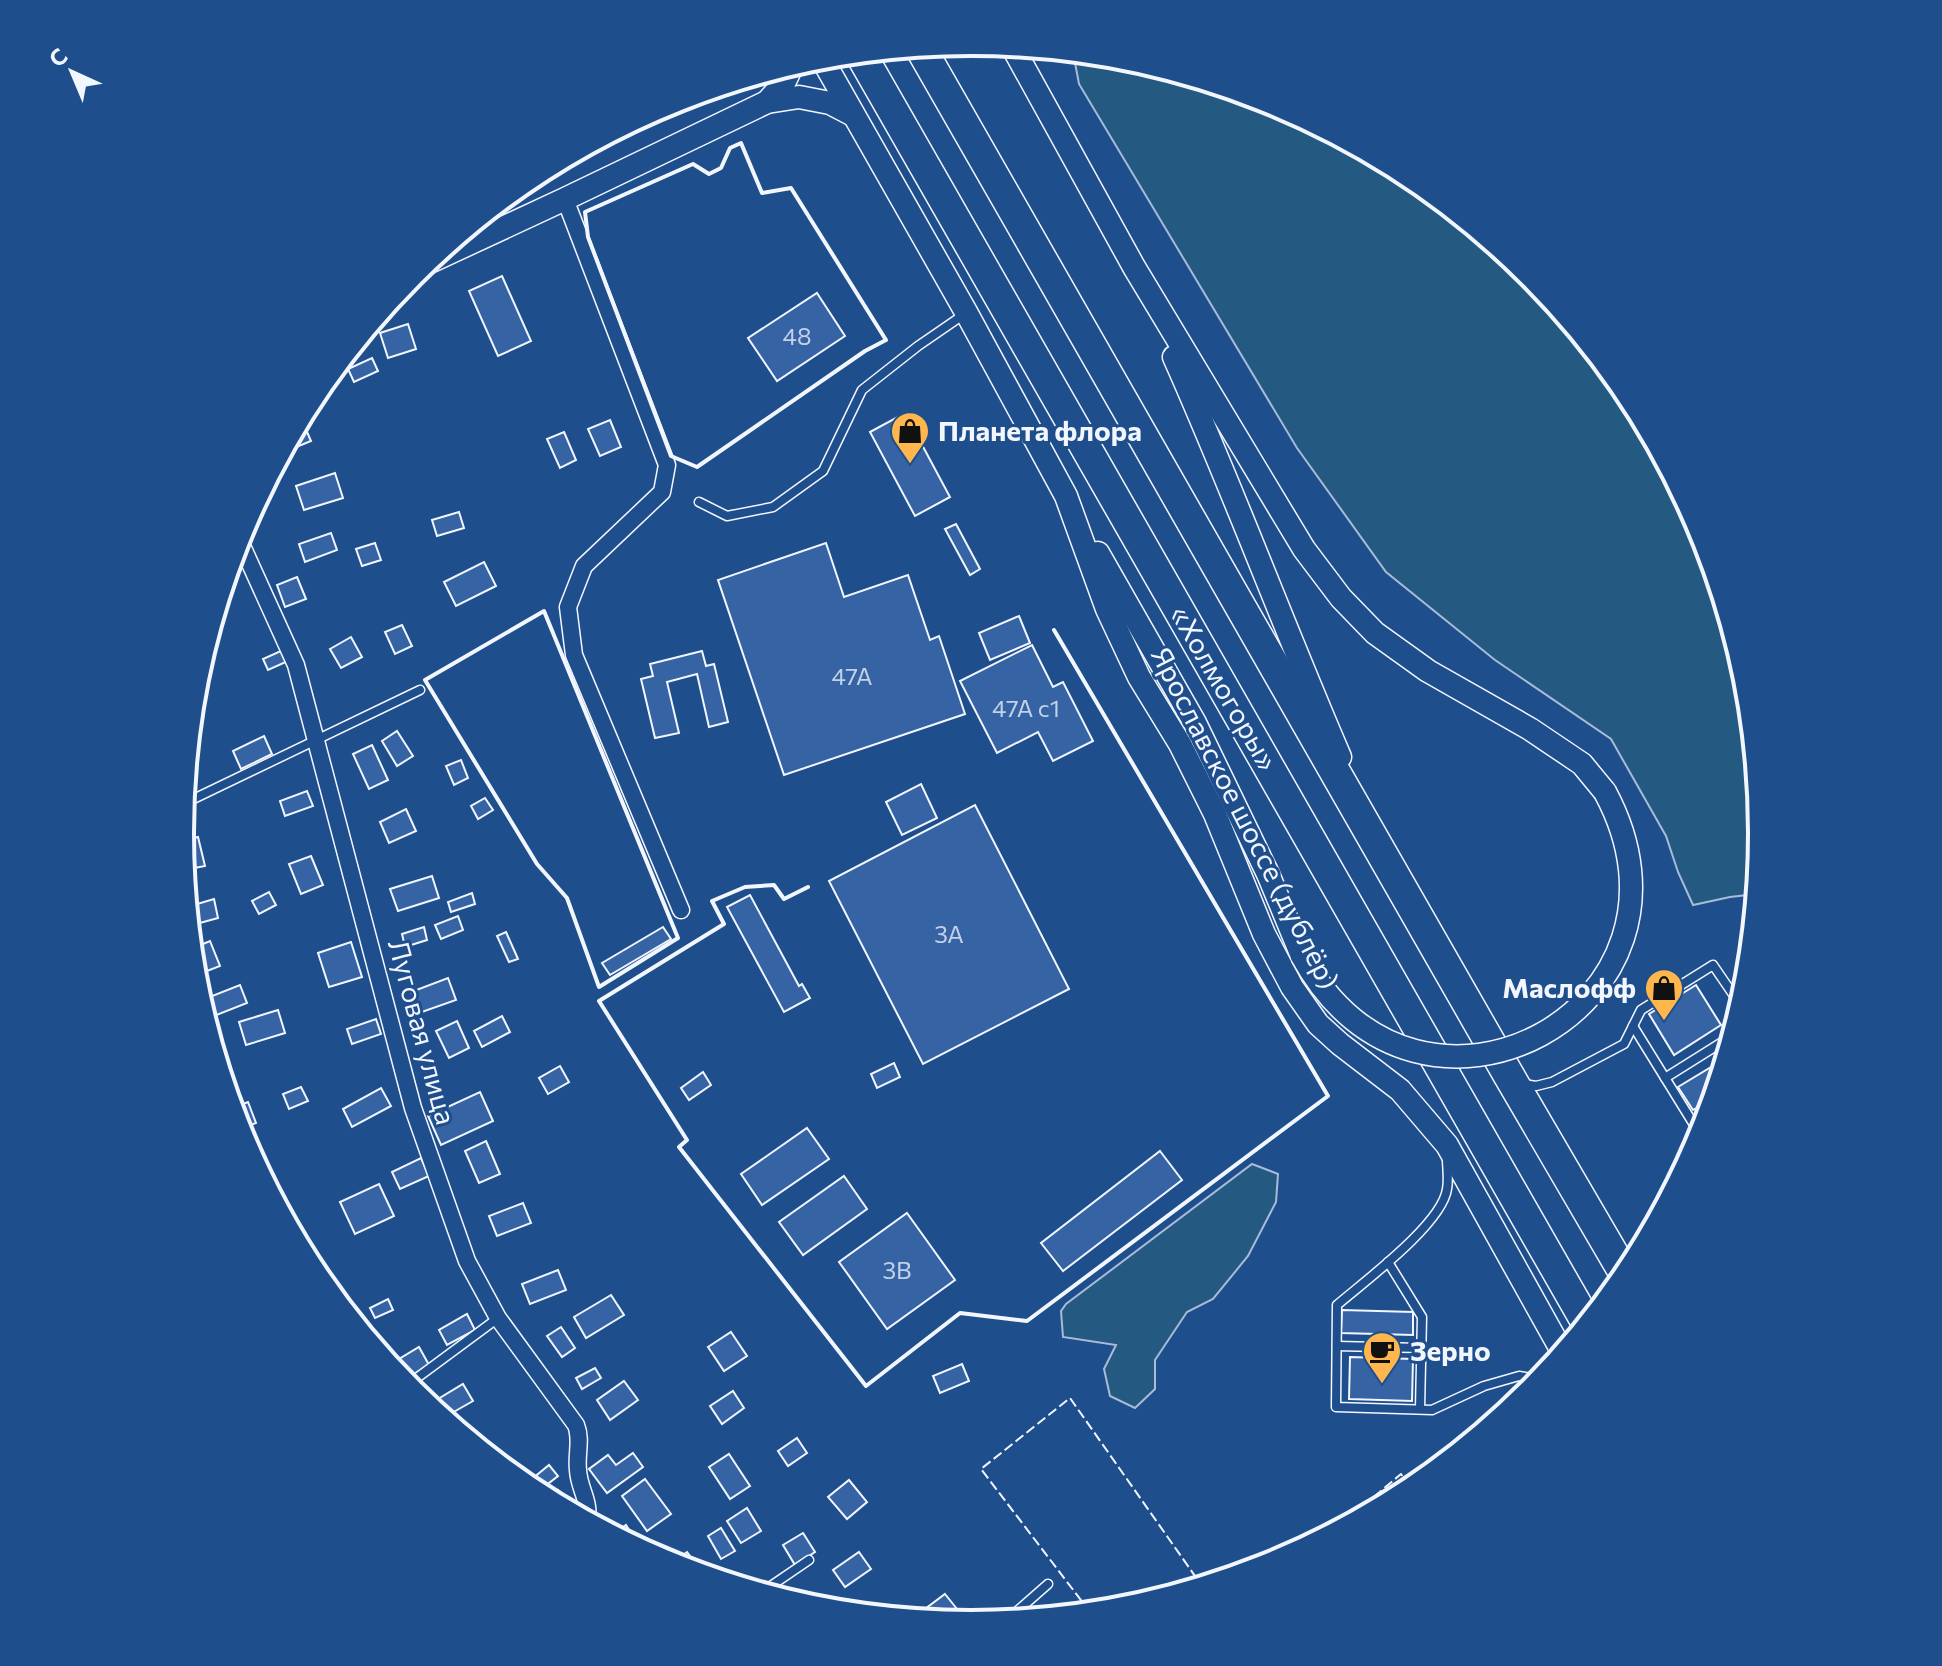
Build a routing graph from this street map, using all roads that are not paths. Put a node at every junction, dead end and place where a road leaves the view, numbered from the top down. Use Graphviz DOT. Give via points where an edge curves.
graph roads {
  1 [pos="926,58"];
  2 [pos="1019,58"];
  3 [pos="866,64"];
  4 [pos="828,70"];
  5 [pos="786,78"];
  6 [pos="767,102"];
  7 [pos="854,116"];
  8 [pos="565,199"];
  9 [pos="462,246"];
  10 [pos="1134,267"];
  11 [pos="966,312"];
  12 [pos="1066,496"];
  13 [pos="699,502"];
  14 [pos="246,554"];
  15 [pos="420,690"];
  16 [pos="317,739"];
  17 [pos="195,798"];
  18 [pos="1383,858"];
  19 [pos="681,910"];
  20 [pos="1731,992"];
  21 [pos="1633,1026"];
  22 [pos="1719,1044"];
  23 [pos="1508,1074"];
  24 [pos="1665,1078"];
  25 [pos="1692,1122"];
  26 [pos="1447,1145"];
  27 [pos="1388,1262"];
  28 [pos="1618,1263"];
  29 [pos="1581,1313"];
  30 [pos="498,1318"];
  31 [pos="1557,1342"];
  32 [pos="1337,1346"];
  33 [pos="1421,1348"];
  34 [pos="418,1377"];
  35 [pos="1525,1377"];
  36 [pos="1420,1409"];
  37 [pos="588,1509"];
  38 [pos="809,1560"];
  39 [pos="1048,1584"];
  40 [pos="773,1585"];
  41 [pos="1021,1608"];
  1 -- 18 [label="highway, «Холмогоры»"];
  2 -- 10 [label="street"];
  3 -- 29 [label="highway, «Холмогоры»"];
  4 -- 7 [label="street, Ярославское шоссе (дублёр)"];
  5 -- 6 [label="street"];
  6 -- 7 [label="street" via="799,97 830,103"];
  6 -- 8 [label="street"];
  7 -- 11 [label="street, Ярославское шоссе (дублёр)"];
  8 -- 9 [label="street"];
  8 -- 19 [label="street" via="667,465 662,492 584,566 568,607 574,655"];
  10 -- 12 [label="street, bridge" via="1304,549 1341,598 1375,633 1428,671 1582,764 1605,792 1629,855 1631,889 1627,922 1612,965 1586,1002 1541,1036 1510,1049 1465,1057 1399,1046 1342,1011 1302,956 1195,723"];
  10 -- 18 [label="street"];
  11 -- 12 [label="street, Ярославское шоссе (дублёр)"];
  11 -- 13 [label="lane" via="862,390 823,471 773,507 727,516"];
  12 -- 26 [label="street, Ярославское шоссе (дублёр)" via="1107,609 1215,814 1264,934 1292,987 1318,1024 1400,1090"];
  14 -- 16 [label="street, Луговая улица" via="296,665"];
  15 -- 16 [label="lane"];
  16 -- 17 [label="lane"];
  16 -- 30 [label="street, Луговая улица" via="413,1108 467,1261"];
  18 -- 23 [label="highway, «Холмогоры»"];
  20 -- 21 [label="lane" via="1713,965 1641,1010"];
  21 -- 23 [label="lane" via="1624,1044 1552,1082 1521,1084"];
  21 -- 24 [label="lane"];
  22 -- 24 [label="lane"];
  23 -- 28 [label="highway, «Холмогоры»"];
  24 -- 25 [label="lane"];
  26 -- 27 [label="lane" via="1447,1190 1441,1207"];
  26 -- 31 [label="street, Ярославское шоссе (дублёр)"];
  27 -- 32 [label="lane" via="1337,1305"];
  27 -- 33 [label="lane" via="1422,1317"];
  30 -- 34 [label="lane"];
  30 -- 37 [label="street, Луговая улица" via="576,1425 577,1472"];
  32 -- 33 [label="lane"];
  32 -- 36 [label="lane" via="1336,1407"];
  33 -- 36 [label="lane"];
  35 -- 36 [label="lane" via="1484,1386 1432,1410"];
  38 -- 40 [label="lane"];
  39 -- 41 [label="lane"];
}
